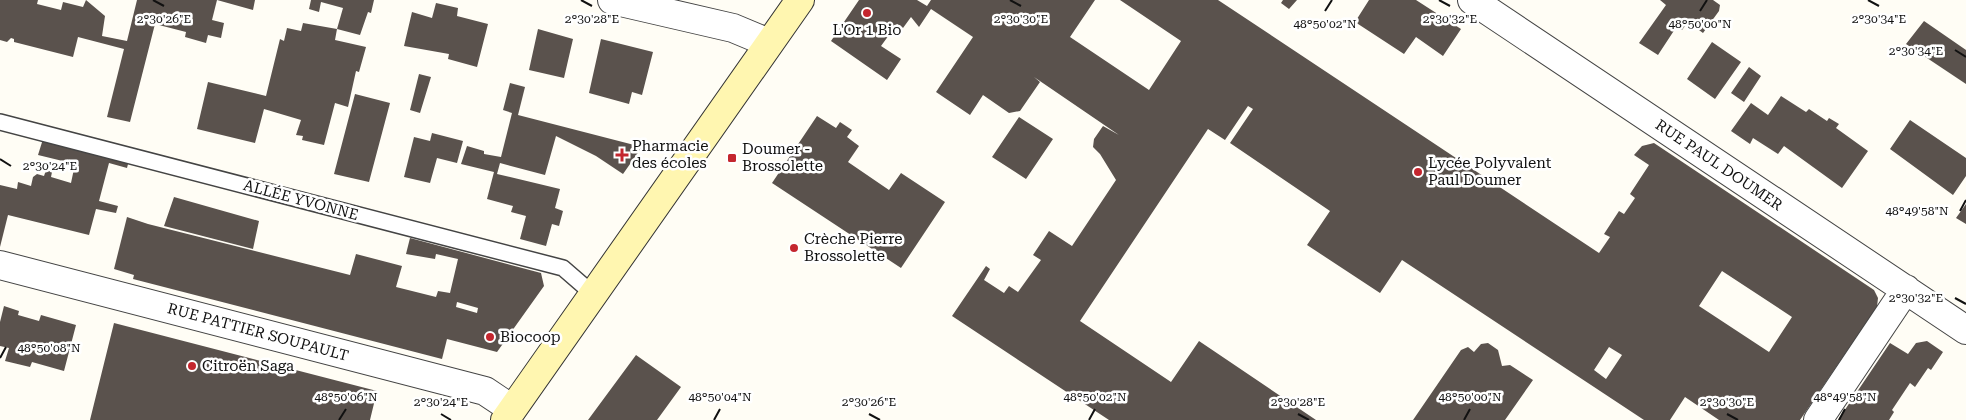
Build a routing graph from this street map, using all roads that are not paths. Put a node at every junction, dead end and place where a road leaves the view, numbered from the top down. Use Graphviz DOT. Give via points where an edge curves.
graph roads {
  1 [pos="612,0"];
  2 [pos="800,0"];
  3 [pos="1472,0"];
  4 [pos="769,43"];
  5 [pos="0,122"];
  6 [pos="0,265"];
  7 [pos="1906,289"];
  8 [pos="593,294"];
  9 [pos="1966,330"];
  10 [pos="508,415"];
  11 [pos="1818,420"];
  1 -- 4 [label="street" via="733,28"];
  2 -- 4 [label="main road"];
  3 -- 7 [label="street, RUE PAUL DOUMER"];
  4 -- 8 [label="main road"];
  5 -- 8 [label="lane, ALLÉE YVONNE" via="563,268"];
  6 -- 10 [label="street, RUE PATTIER SOUPAULT" via="485,391"];
  7 -- 9 [label="street, RUE PAUL DOUMER"];
  7 -- 11 [label="street"];
  8 -- 10 [label="main road"];
}
